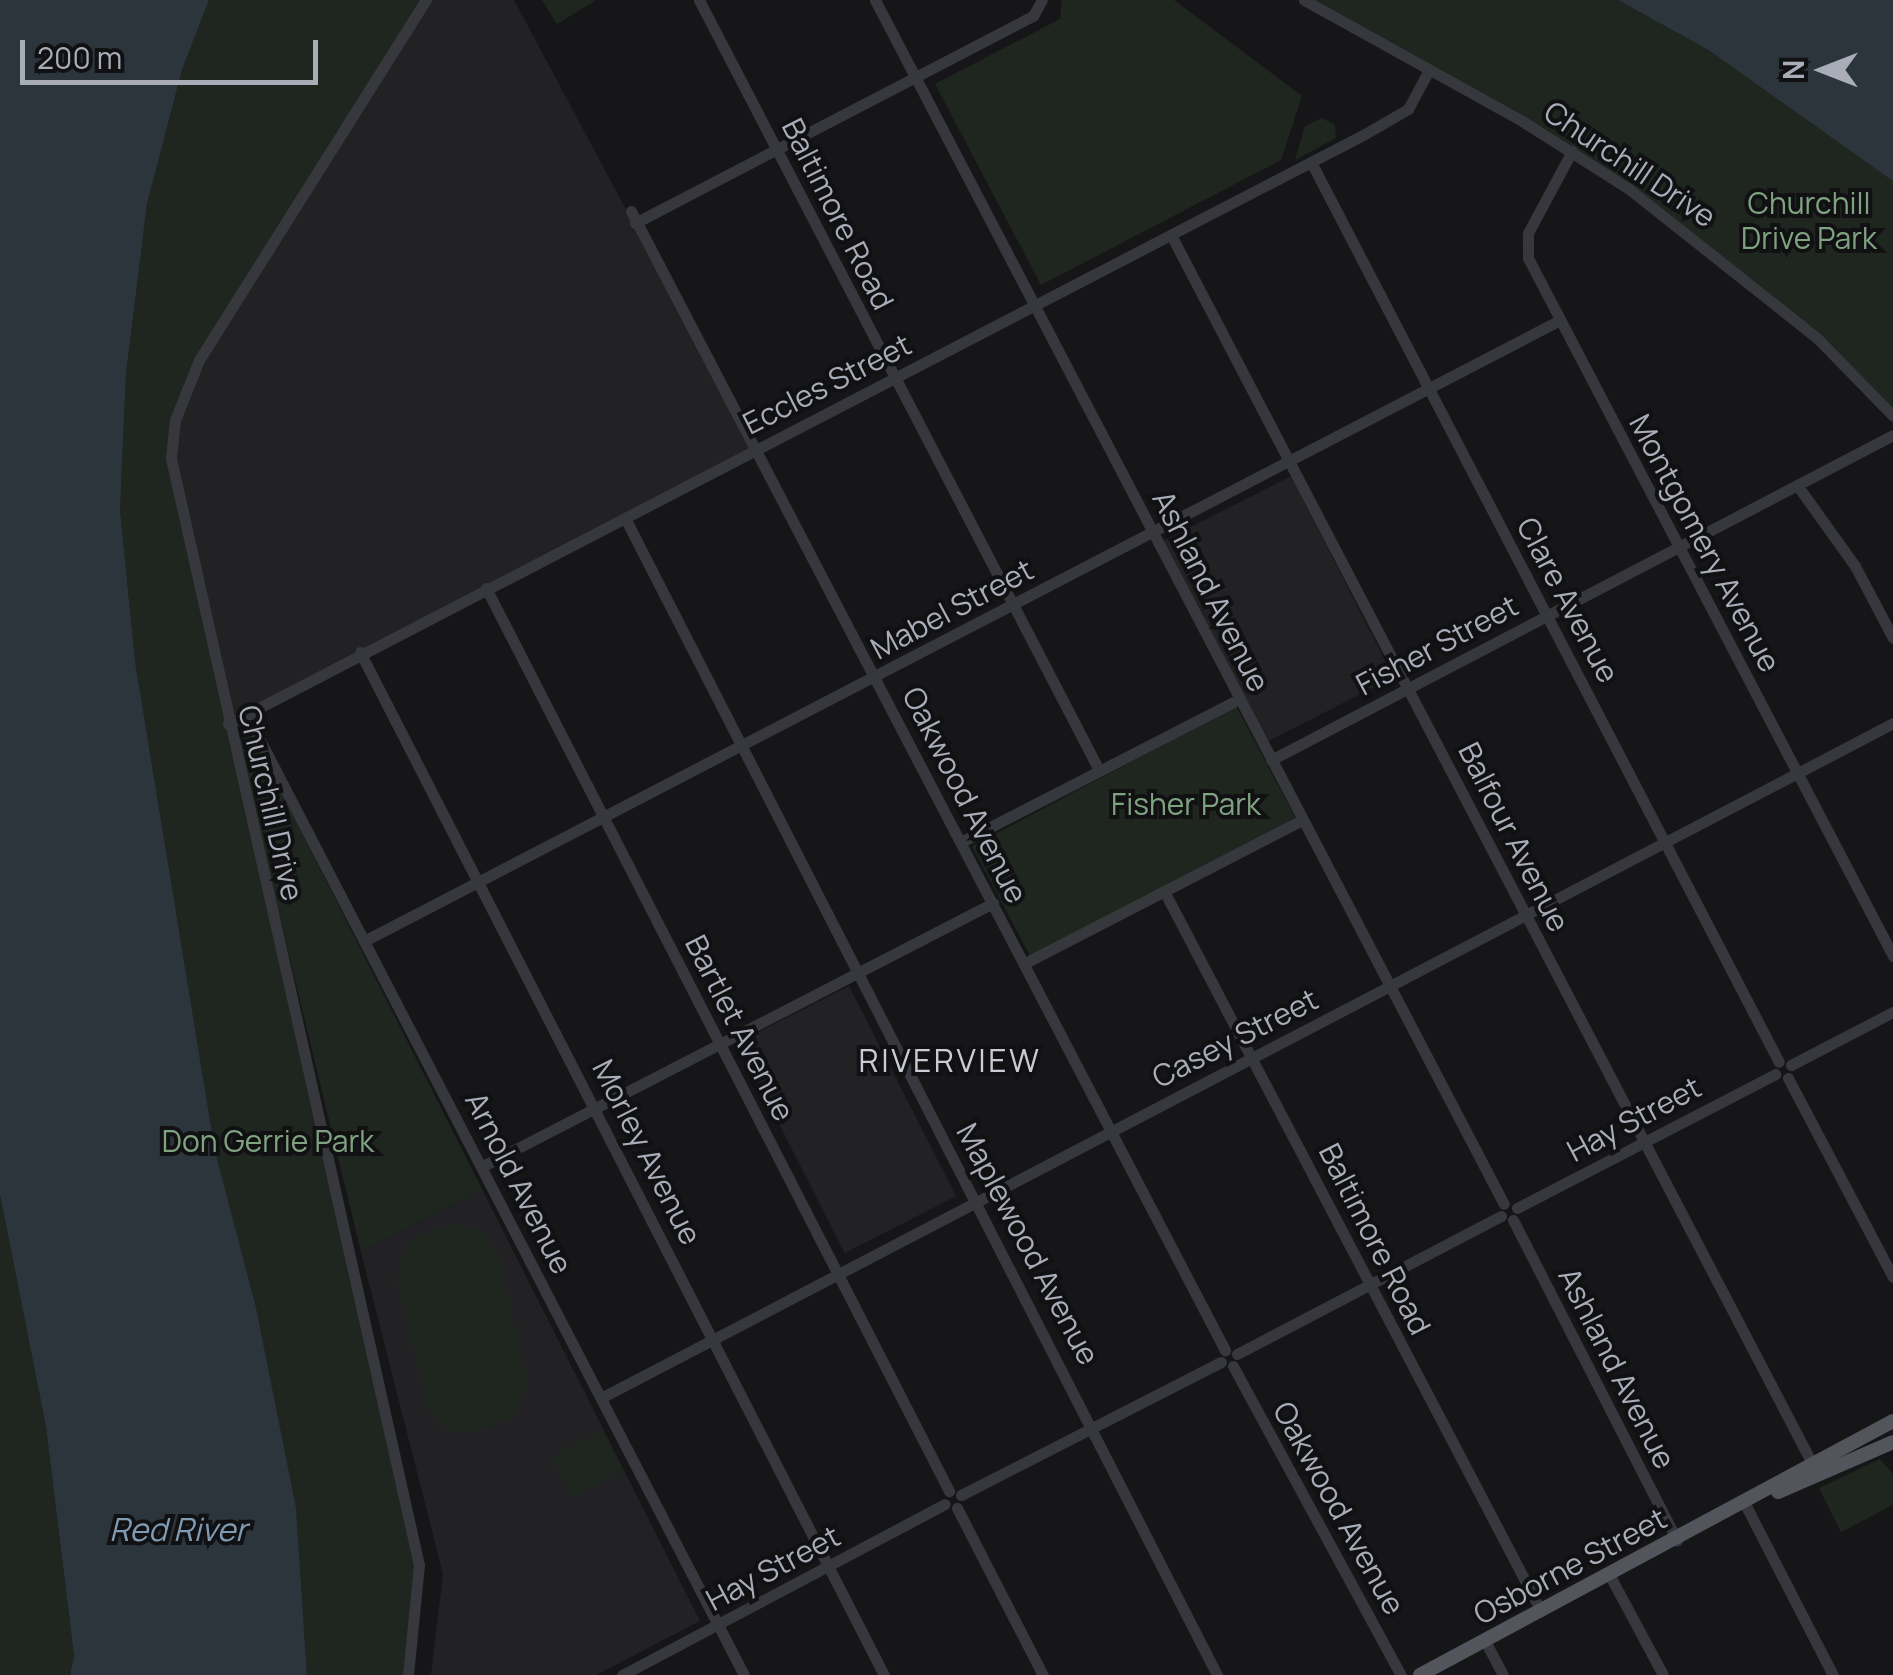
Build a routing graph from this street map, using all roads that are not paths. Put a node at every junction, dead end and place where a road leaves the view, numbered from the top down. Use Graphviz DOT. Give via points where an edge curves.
graph roads {
  1 [pos="426,0"];
  2 [pos="699,0"];
  3 [pos="875,0"];
  4 [pos="1304,0"];
  5 [pos="1042,2"];
  6 [pos="1429,70"];
  7 [pos="916,79"];
  8 [pos="1572,151"];
  9 [pos="779,154"];
  10 [pos="1311,162"];
  11 [pos="1170,235"];
  12 [pos="1034,306"];
  13 [pos="1560,320"];
  14 [pos="895,378"];
  15 [pos="1428,389"];
  16 [pos="1893,416"];
  17 [pos="1893,435"];
  18 [pos="754,449"];
  19 [pos="1292,459"];
  20 [pos="1796,485"];
  21 [pos="625,518"];
  22 [pos="1153,532"];
  23 [pos="1679,546"];
  24 [pos="486,588"];
  25 [pos="1014,604"];
  26 [pos="1548,614"];
  27 [pos="1893,638"];
  28 [pos="360,652"];
  29 [pos="876,677"];
  30 [pos="1411,687"];
  31 [pos="1239,699"];
  32 [pos="247,715"];
  33 [pos="1893,723"];
  34 [pos="228,724"];
  35 [pos="742,747"];
  36 [pos="1271,760"];
  37 [pos="1100,770"];
  38 [pos="1797,773"];
  39 [pos="604,816"];
  40 [pos="1302,820"];
  41 [pos="961,842"];
  42 [pos="1666,842"];
  43 [pos="480,881"];
  44 [pos="1164,891"];
  45 [pos="993,903"];
  46 [pos="1525,916"];
  47 [pos="366,940"];
  48 [pos="1893,956"];
  49 [pos="1025,963"];
  50 [pos="860,975"];
  51 [pos="1390,987"];
  52 [pos="1893,1012"];
  53 [pos="720,1044"];
  54 [pos="1252,1056"];
  55 [pos="1783,1070"];
  56 [pos="597,1107"];
  57 [pos="1111,1131"];
  58 [pos="1643,1143"];
  59 [pos="483,1166"];
  60 [pos="978,1203"];
  61 [pos="1509,1212"];
  62 [pos="838,1274"];
  63 [pos="1893,1277"];
  64 [pos="1370,1283"];
  65 [pos="713,1340"];
  66 [pos="1229,1358"];
  67 [pos="600,1398"];
  68 [pos="1889,1422"];
  69 [pos="1096,1427"];
  70 [pos="1893,1441"];
  71 [pos="1812,1463"];
  72 [pos="953,1500"];
  73 [pos="1745,1504"];
  74 [pos="1677,1540"];
  75 [pos="830,1566"];
  76 [pos="1610,1576"];
  77 [pos="1541,1612"];
  78 [pos="718,1626"];
  79 [pos="1485,1641"];
  80 [pos="408,1675"];
  81 [pos="622,1675"];
  82 [pos="744,1675"];
  83 [pos="884,1675"];
  84 [pos="1043,1675"];
  85 [pos="1217,1675"];
  86 [pos="1401,1675"];
  87 [pos="1420,1675"];
  88 [pos="1502,1675"];
  89 [pos="1663,1675"];
  90 [pos="1833,1675"];
  1 -- 34 [label="street, Churchill Drive" via="209,344 174,420 178,505"];
  2 -- 9 [label="street, Baltimore Road"];
  3 -- 7 [label="street, Ashland Avenue"];
  4 -- 6 [label="street, Churchill Drive"];
  5 -- 7 [label="street" via="1033,16"];
  6 -- 8 [label="street, Churchill Drive"];
  6 -- 10 [label="street, Eccles Street" via="1408,109"];
  7 -- 9 [label="street"];
  7 -- 12 [label="street, Ashland Avenue"];
  8 -- 13 [label="street, Montgomery Avenue" via="1526,240"];
  8 -- 16 [label="street, Churchill Drive" via="1743,275"];
  9 -- 14 [label="street, Baltimore Road"];
  9 -- 18 [label="street, Oakwood Avenue" via="633,217"];
  10 -- 11 [label="street, Eccles Street"];
  10 -- 15 [label="street, Clare Avenue"];
  11 -- 12 [label="street, Eccles Street"];
  11 -- 19 [label="street, Balfour Avenue"];
  12 -- 14 [label="street, Eccles Street"];
  12 -- 22 [label="street, Ashland Avenue"];
  13 -- 15 [label="street, Mabel Street"];
  13 -- 23 [label="street, Montgomery Avenue"];
  14 -- 18 [label="street, Eccles Street"];
  14 -- 25 [label="street, Baltimore Road"];
  15 -- 19 [label="street, Mabel Street"];
  15 -- 26 [label="street, Clare Avenue"];
  17 -- 20 [label="street, Fisher Street"];
  18 -- 21 [label="street, Eccles Street"];
  18 -- 29 [label="street, Oakwood Avenue"];
  19 -- 22 [label="street, Mabel Street"];
  19 -- 30 [label="street, Balfour Avenue"];
  20 -- 23 [label="street, Fisher Street"];
  20 -- 27 [label="street" via="1855,566"];
  21 -- 24 [label="street, Eccles Street"];
  21 -- 35 [label="street, Maplewood Avenue"];
  22 -- 25 [label="street, Mabel Street"];
  22 -- 31 [label="street, Ashland Avenue"];
  23 -- 26 [label="street, Fisher Street"];
  23 -- 38 [label="street, Montgomery Avenue"];
  24 -- 28 [label="street, Eccles Street"];
  24 -- 39 [label="street, Bartlet Avenue"];
  25 -- 29 [label="street, Mabel Street"];
  25 -- 37 [label="street, Baltimore Road"];
  26 -- 30 [label="street, Fisher Street"];
  26 -- 42 [label="street, Clare Avenue"];
  28 -- 32 [label="street, Eccles Street"];
  28 -- 43 [label="street, Morley Avenue"];
  29 -- 35 [label="street, Mabel Street"];
  29 -- 41 [label="street, Oakwood Avenue"];
  30 -- 36 [label="street, Fisher Street"];
  30 -- 46 [label="street, Balfour Avenue"];
  31 -- 36 [label="street, Ashland Avenue"];
  31 -- 37 [label="street"];
  32 -- 34 [label="street, Eccles Street"];
  32 -- 47 [label="street, Arnold Avenue"];
  33 -- 38 [label="street, Casey Street"];
  34 -- 80 [label="street, Churchill Drive" via="419,1565"];
  35 -- 39 [label="street, Mabel Street"];
  35 -- 50 [label="street, Maplewood Avenue"];
  36 -- 40 [label="street, Ashland Avenue"];
  37 -- 41 [label="street"];
  38 -- 42 [label="street, Casey Street"];
  38 -- 48 [label="street, Montgomery Avenue"];
  39 -- 43 [label="street, Mabel Street"];
  39 -- 53 [label="street, Bartlet Avenue"];
  40 -- 44 [label="street"];
  40 -- 51 [label="street, Ashland Avenue"];
  41 -- 45 [label="street, Oakwood Avenue"];
  42 -- 46 [label="street, Casey Street"];
  42 -- 55 [label="street, Clare Avenue"];
  43 -- 47 [label="street, Mabel Street"];
  43 -- 56 [label="street, Morley Avenue"];
  44 -- 49 [label="street"];
  44 -- 54 [label="street, Baltimore Road"];
  45 -- 49 [label="street, Oakwood Avenue"];
  45 -- 50 [label="street"];
  46 -- 51 [label="street, Casey Street"];
  46 -- 58 [label="street, Balfour Avenue"];
  47 -- 59 [label="street, Arnold Avenue"];
  49 -- 57 [label="street, Oakwood Avenue"];
  50 -- 53 [label="street"];
  50 -- 60 [label="street, Maplewood Avenue"];
  51 -- 54 [label="street, Casey Street"];
  51 -- 61 [label="street, Ashland Avenue"];
  52 -- 55 [label="street, Hay Street"];
  53 -- 56 [label="street"];
  53 -- 62 [label="street, Bartlet Avenue"];
  54 -- 57 [label="street, Casey Street"];
  54 -- 64 [label="street, Baltimore Road"];
  55 -- 58 [label="street, Hay Street"];
  55 -- 63 [label="street, Clare Avenue"];
  56 -- 59 [label="street"];
  56 -- 65 [label="street, Morley Avenue"];
  57 -- 60 [label="street, Casey Street"];
  57 -- 66 [label="street, Oakwood Avenue"];
  58 -- 61 [label="street, Hay Street"];
  58 -- 71 [label="street, Balfour Avenue"];
  59 -- 67 [label="street, Arnold Avenue"];
  60 -- 62 [label="street, Casey Street"];
  60 -- 69 [label="street, Maplewood Avenue"];
  61 -- 64 [label="street, Hay Street"];
  61 -- 74 [label="street, Ashland Avenue"];
  62 -- 65 [label="street, Casey Street"];
  62 -- 72 [label="street, Bartlet Avenue"];
  64 -- 66 [label="street, Hay Street"];
  64 -- 77 [label="street, Baltimore Road"];
  65 -- 67 [label="street, Casey Street"];
  65 -- 75 [label="street, Morley Avenue"];
  66 -- 69 [label="street, Hay Street"];
  66 -- 86 [label="street, Oakwood Avenue"];
  67 -- 78 [label="street, Arnold Avenue"];
  68 -- 70 [label="main road"];
  68 -- 71 [label="main road, Osborne Street"];
  69 -- 72 [label="street, Hay Street"];
  69 -- 85 [label="street, Maplewood Avenue"];
  70 -- 73 [label="main road, Osborne Street"];
  71 -- 73 [label="main road, Osborne Street"];
  72 -- 75 [label="street, Hay Street"];
  72 -- 84 [label="street, Bartlet Avenue"];
  73 -- 74 [label="main road, Osborne Street"];
  73 -- 90 [label="street"];
  74 -- 76 [label="main road, Osborne Street"];
  75 -- 78 [label="street, Hay Street"];
  75 -- 83 [label="street, Morley Avenue"];
  76 -- 77 [label="main road, Osborne Street"];
  76 -- 89 [label="street"];
  77 -- 79 [label="main road, Osborne Street"];
  78 -- 81 [label="street, Hay Street"];
  78 -- 82 [label="street, Arnold Avenue"];
  79 -- 87 [label="main road, Osborne Street"];
  79 -- 88 [label="street"];
}
